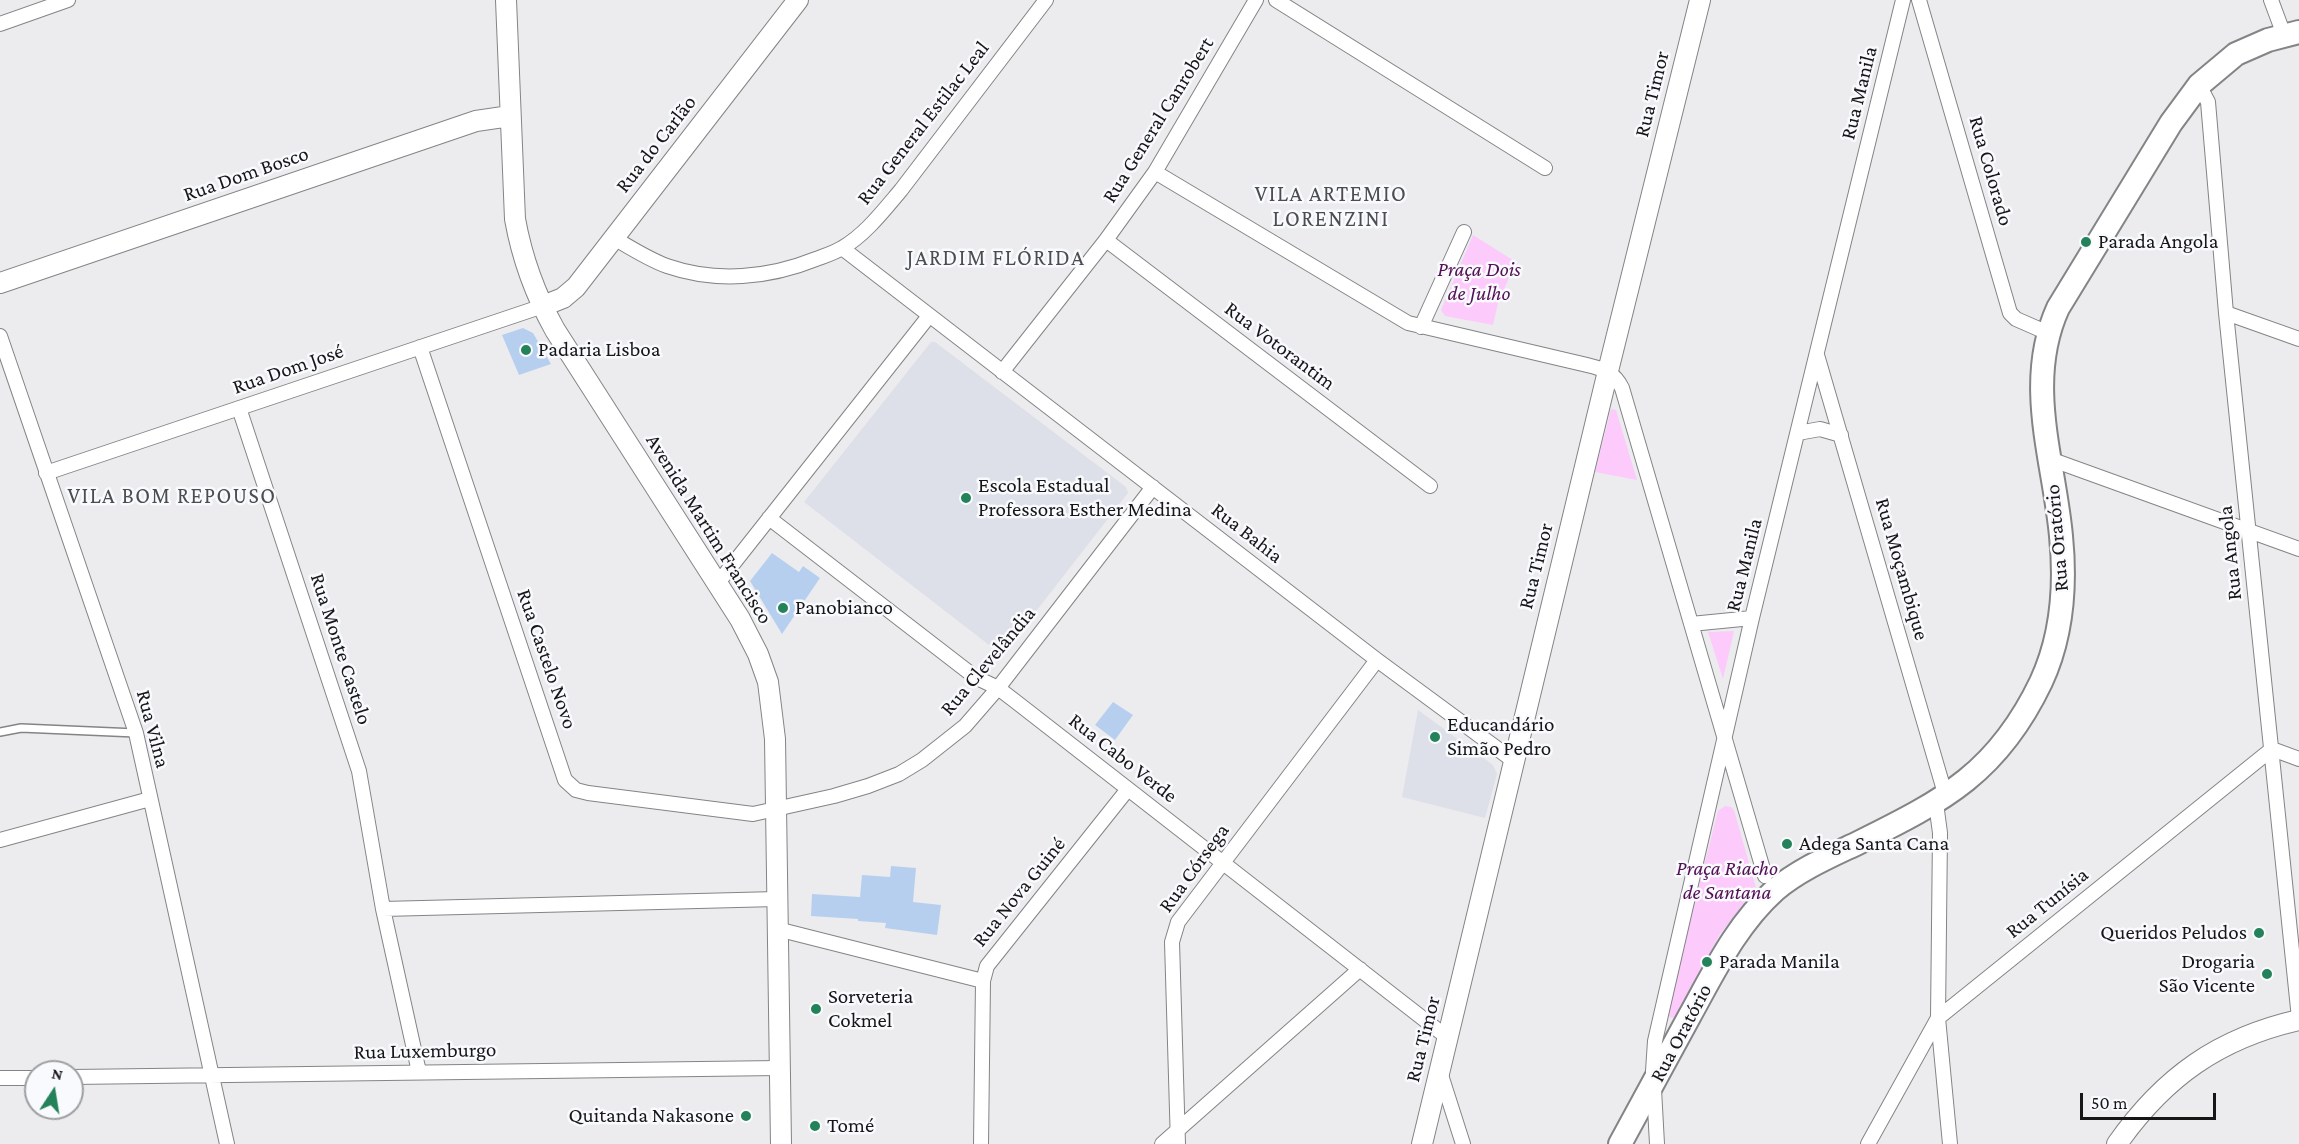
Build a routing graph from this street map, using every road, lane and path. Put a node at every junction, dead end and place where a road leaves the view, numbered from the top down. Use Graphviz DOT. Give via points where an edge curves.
graph roads {
  1 [pos="68,0"];
  2 [pos="506,0"];
  3 [pos="798,0"];
  4 [pos="1046,0"];
  5 [pos="1256,0"];
  6 [pos="1276,0"];
  7 [pos="1700,0"];
  8 [pos="1903,0"];
  9 [pos="1919,0"];
  10 [pos="2271,0"];
  11 [pos="0,24"];
  12 [pos="2291,34"];
  13 [pos="2199,85"];
  14 [pos="510,116"];
  15 [pos="1545,168"];
  16 [pos="1155,172"];
  17 [pos="1464,232"];
  18 [pos="614,238"];
  19 [pos="1106,240"];
  20 [pos="842,248"];
  21 [pos="0,283"];
  22 [pos="543,306"];
  23 [pos="2226,313"];
  24 [pos="929,316"];
  25 [pos="1421,327"];
  26 [pos="2048,333"];
  27 [pos="0,336"];
  28 [pos="2299,339"];
  29 [pos="420,347"];
  30 [pos="1816,354"];
  31 [pos="1608,371"];
  32 [pos="1002,372"];
  33 [pos="239,408"];
  34 [pos="1798,433"];
  35 [pos="1841,435"];
  36 [pos="2050,459"];
  37 [pos="46,473"];
  38 [pos="1430,486"];
  39 [pos="1153,488"];
  40 [pos="769,518"];
  41 [pos="2249,531"];
  42 [pos="2299,549"];
  43 [pos="718,583"];
  44 [pos="1752,618"];
  45 [pos="1691,624"];
  46 [pos="1377,660"];
  47 [pos="998,688"];
  48 [pos="0,732"];
  49 [pos="136,733"];
  50 [pos="1724,737"];
  51 [pos="2272,749"];
  52 [pos="2299,759"];
  53 [pos="1514,760"];
  54 [pos="1128,789"];
  55 [pos="150,799"];
  56 [pos="1941,800"];
  57 [pos="776,810"];
  58 [pos="0,840"];
  59 [pos="1223,863"];
  60 [pos="1765,876"];
  61 [pos="777,899"];
  62 [pos="383,909"];
  63 [pos="777,929"];
  64 [pos="1360,969"];
  65 [pos="983,981"];
  66 [pos="1938,1018"];
  67 [pos="2299,1019"];
  68 [pos="1448,1038"];
  69 [pos="779,1068"];
  70 [pos="419,1072"];
  71 [pos="1440,1072"];
  72 [pos="211,1075"];
  73 [pos="84,1077"];
  74 [pos="0,1078"];
  75 [pos="24,1078"];
  76 [pos="1654,1083"];
  77 [pos="1178,1137"];
  78 [pos="226,1144"];
  79 [pos="781,1144"];
  80 [pos="981,1144"];
  81 [pos="1162,1144"];
  82 [pos="1422,1144"];
  83 [pos="1463,1144"];
  84 [pos="1620,1144"];
  85 [pos="1657,1144"];
  86 [pos="1868,1144"];
  87 [pos="1950,1144"];
  88 [pos="2118,1144"];
  1 -- 11 [label="street"];
  2 -- 14 [label="street, Avenida Martim Francisco"];
  3 -- 18 [label="street, Rua do Carlão"];
  4 -- 20 [label="street, Rua General Estilac Leal" via="901,190"];
  5 -- 16 [label="street, Rua General Canrobert"];
  6 -- 15 [label="street"];
  7 -- 31 [label="street, Rua Timor"];
  8 -- 30 [label="street, Rua Manila"];
  9 -- 26 [label="street, Rua Colorado" via="2010,313"];
  10 -- 12 [label="street"];
  12 -- 13 [label="main road, Rua Oratório" via="2236,54"];
  13 -- 23 [label="street, Rua Angola" via="2208,102"];
  13 -- 26 [label="main road, Rua Oratório" via="2171,123 2065,298"];
  14 -- 21 [label="street, Rua Dom Bosco" via="476,121"];
  14 -- 22 [label="street, Avenida Martim Francisco" via="515,219"];
  16 -- 19 [label="street, Rua General Canrobert"];
  16 -- 25 [label="street" via="1400,319"];
  17 -- 25 [label="street"];
  18 -- 20 [label="street, Rua General Estilac Leal" via="668,266 730,276 793,268"];
  18 -- 22 [label="street, Rua do Carlão" via="571,293"];
  19 -- 32 [label="street, Rua General Canrobert"];
  19 -- 38 [label="street, Rua Votorantim"];
  20 -- 24 [label="street, Rua Bahia"];
  22 -- 29 [label="street, Rua Dom José"];
  22 -- 43 [label="street, Avenida Martim Francisco"];
  23 -- 28 [label="street"];
  23 -- 41 [label="street, Rua Angola"];
  24 -- 32 [label="street, Rua Bahia"];
  24 -- 40 [label="street"];
  25 -- 31 [label="street"];
  26 -- 36 [label="main road, Rua Oratório" via="2041,377"];
  27 -- 37 [label="street, Rua Vilna"];
  29 -- 33 [label="street, Rua Dom José"];
  29 -- 57 [label="street, Rua Castelo Novo" via="565,780 576,790 588,793 753,814"];
  30 -- 34 [label="street, Rua Manila"];
  30 -- 35 [label="street, Rua Moçambique"];
  31 -- 45 [label="street" via="1617,377 1622,388"];
  31 -- 53 [label="street, Rua Timor"];
  32 -- 39 [label="street, Rua Bahia"];
  33 -- 37 [label="street, Rua Dom José"];
  33 -- 62 [label="street, Rua Monte Castelo" via="358,771"];
  34 -- 35 [label="street" via="1820,429"];
  34 -- 44 [label="street, Rua Manila"];
  35 -- 56 [label="street, Rua Moçambique"];
  36 -- 41 [label="street"];
  36 -- 56 [label="main road, Rua Oratório" via="2064,581 2059,626 2049,661 2024,715 2010,735 1983,766"];
  37 -- 49 [label="street, Rua Vilna"];
  39 -- 46 [label="street, Rua Bahia"];
  39 -- 47 [label="street, Rua Clevelândia"];
  40 -- 43 [label="street"];
  40 -- 47 [label="street, Rua Cabo Verde" via="975,676"];
  41 -- 42 [label="street"];
  41 -- 51 [label="street, Rua Angola"];
  43 -- 57 [label="street, Avenida Martim Francisco" via="745,627 768,682 775,739"];
  44 -- 45 [label="street"];
  44 -- 50 [label="street, Rua Manila"];
  45 -- 50 [label="street"];
  46 -- 53 [label="street, Rua Bahia"];
  46 -- 59 [label="street, Rua Córsega"];
  47 -- 54 [label="street, Rua Cabo Verde"];
  47 -- 57 [label="street, Rua Clevelândia" via="965,726 898,774 868,786"];
  48 -- 49 [label="lane" via="27,728"];
  49 -- 55 [label="street, Rua Vilna"];
  50 -- 60 [label="street"];
  50 -- 76 [label="street, Rua Manila" via="1655,1041"];
  51 -- 52 [label="street"];
  51 -- 66 [label="street, Rua Tunísia"];
  51 -- 67 [label="street, Rua Angola"];
  53 -- 68 [label="street, Rua Timor"];
  54 -- 59 [label="street, Rua Cabo Verde"];
  54 -- 65 [label="street, Rua Nova Guiné" via="993,957"];
  55 -- 58 [label="street"];
  55 -- 72 [label="street, Rua Vilna"];
  56 -- 66 [label="street, Rua Moçambique"];
  56 -- 76 [label="main road, Rua Oratório" via="1804,870 1765,900 1728,946"];
  57 -- 61 [label="street, Avenida Martim Francisco"];
  59 -- 64 [label="street, Rua Cabo Verde"];
  59 -- 77 [label="street, Rua Córsega" via="1178,922 1172,942"];
  61 -- 62 [label="street"];
  61 -- 63 [label="street, Avenida Martim Francisco"];
  62 -- 70 [label="street, Rua Monte Castelo"];
  63 -- 65 [label="street"];
  63 -- 69 [label="street, Avenida Martim Francisco"];
  64 -- 68 [label="street, Rua Cabo Verde"];
  64 -- 77 [label="street"];
  65 -- 80 [label="street, Rua Nova Guiné"];
  66 -- 86 [label="street, Rua Tunísia"];
  66 -- 87 [label="street, Rua Moçambique"];
  67 -- 88 [label="street" via="2244,1037 2191,1066 2153,1098"];
  68 -- 71 [label="street, Rua Timor"];
  69 -- 70 [label="street, Rua Luxemburgo"];
  69 -- 79 [label="street, Avenida Martim Francisco"];
  70 -- 72 [label="street, Rua Luxemburgo"];
  71 -- 82 [label="street, Rua Timor"];
  71 -- 83 [label="street"];
  72 -- 73 [label="street, Rua Luxemburgo"];
  72 -- 78 [label="street, Rua Vilna"];
  74 -- 75 [label="street"];
  76 -- 84 [label="main road, Rua Oratório"];
  76 -- 85 [label="street, Rua Manila"];
  77 -- 81 [label="street"];
}
